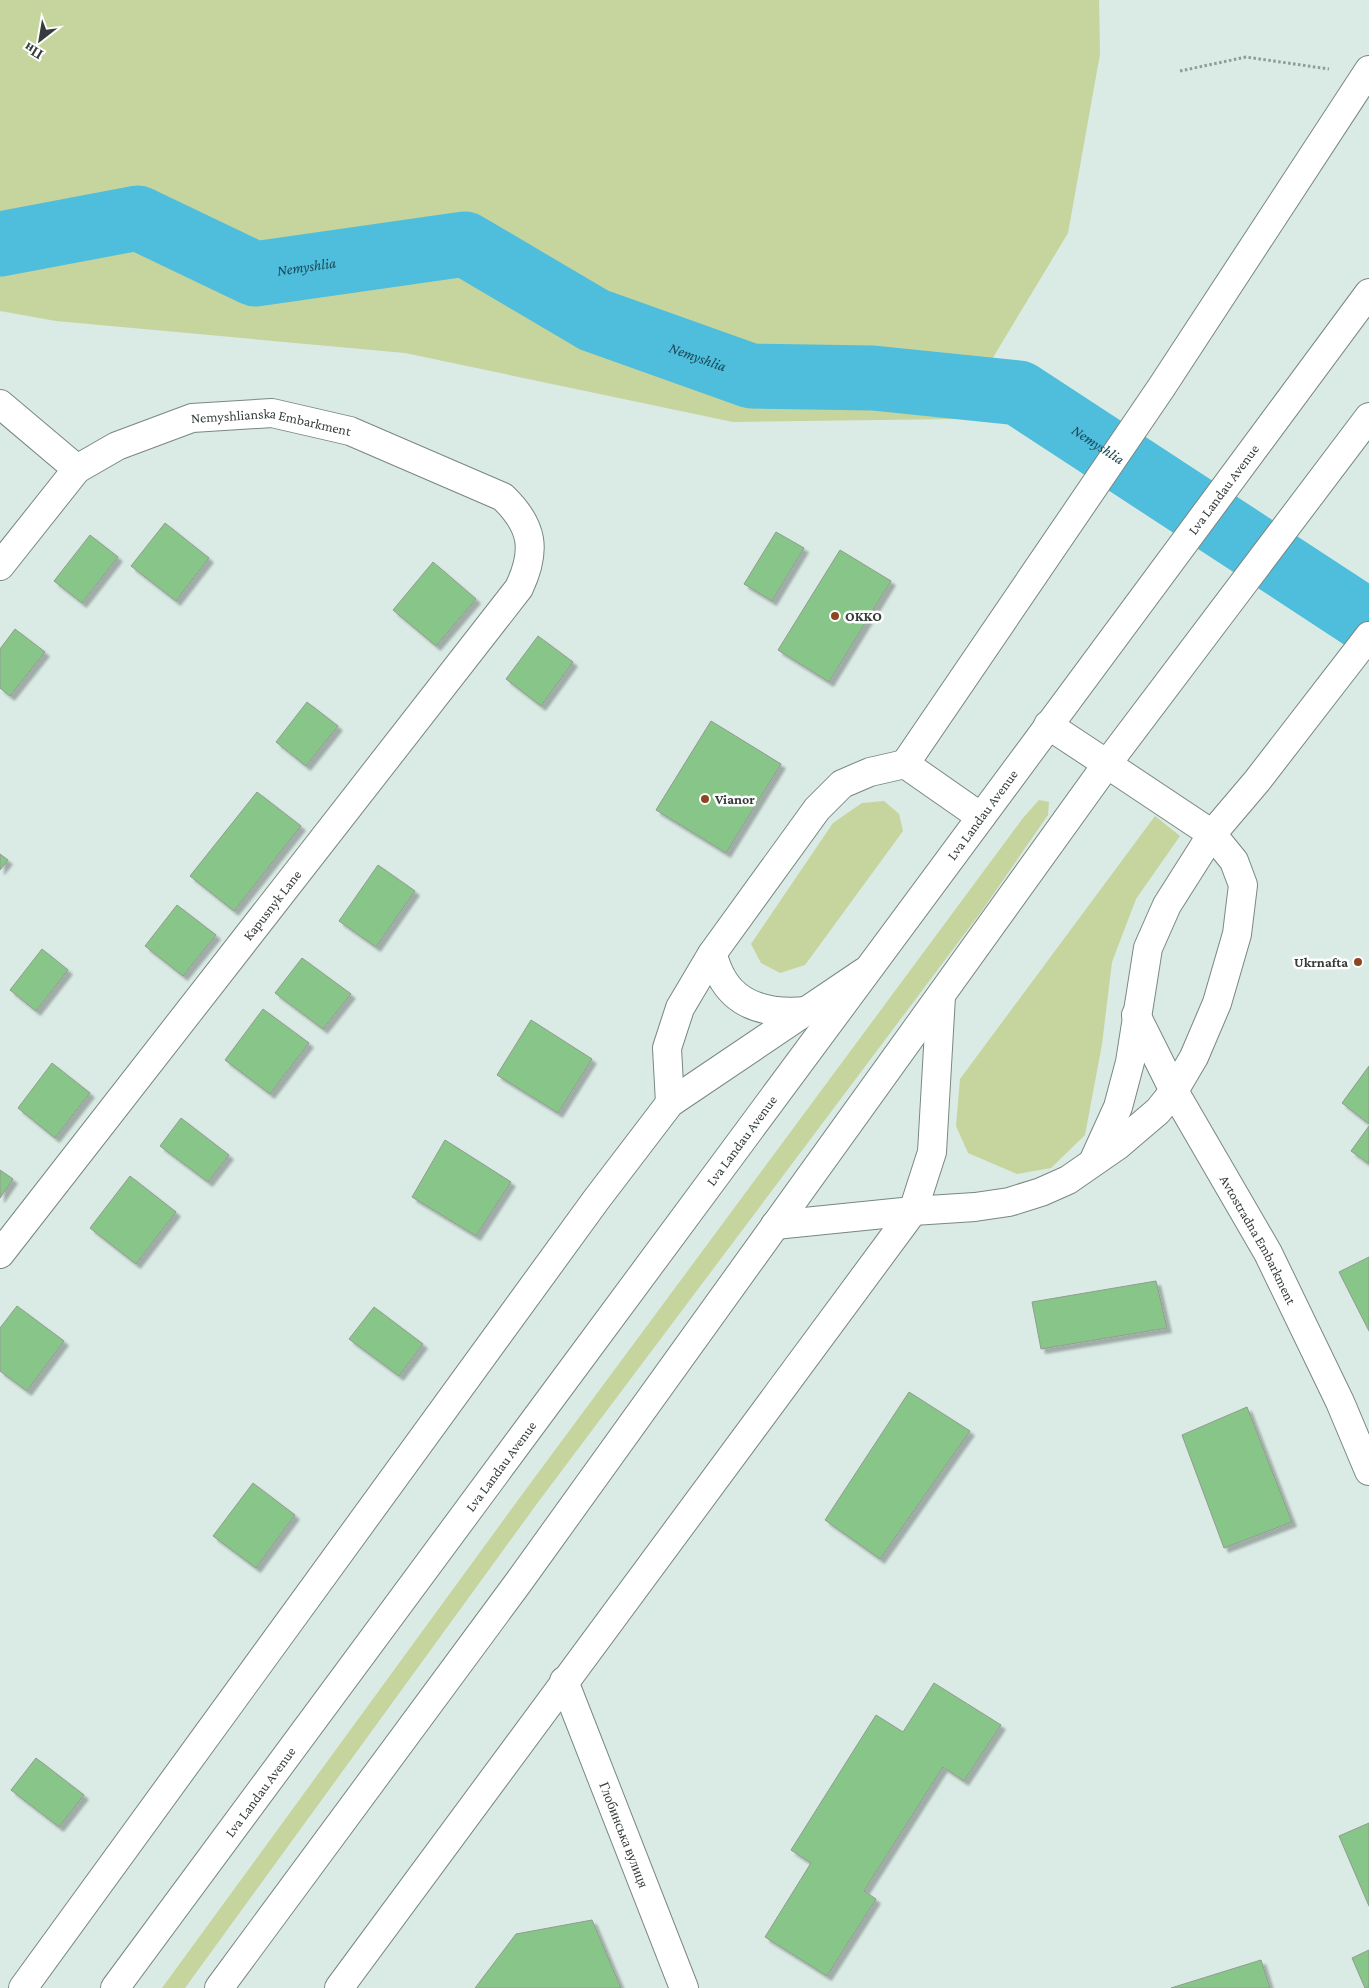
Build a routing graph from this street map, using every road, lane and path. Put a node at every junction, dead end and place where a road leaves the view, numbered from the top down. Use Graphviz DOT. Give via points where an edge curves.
graph roads {
  1 [pos="1180,71"];
  2 [pos="1367,72"];
  3 [pos="1369,293"];
  4 [pos="0,404"];
  5 [pos="1369,417"];
  6 [pos="77,470"];
  7 [pos="530,550"];
  8 [pos="0,566"];
  9 [pos="1369,636"];
  10 [pos="1048,725"];
  11 [pos="905,764"];
  12 [pos="1107,764"];
  13 [pos="981,817"];
  14 [pos="1212,834"];
  15 [pos="712,954"];
  16 [pos="870,968"];
  17 [pos="941,996"];
  18 [pos="806,1011"];
  19 [pos="1136,1015"];
  20 [pos="1174,1091"];
  21 [pos="670,1103"];
  22 [pos="1093,1163"];
  23 [pos="913,1211"];
  24 [pos="775,1225"];
  25 [pos="0,1254"];
  26 [pos="1369,1471"];
  27 [pos="564,1681"];
  28 [pos="24,1988"];
  29 [pos="115,1988"];
  30 [pos="219,1988"];
  31 [pos="339,1988"];
  32 [pos="684,1988"];
  1 -- 2 [label="path" via="1246,57"];
  2 -- 11 [label="street" via="1161,388"];
  3 -- 10 [label="street, Lva Landau Avenue"];
  4 -- 6 [label="street"];
  5 -- 12 [label="street"];
  6 -- 7 [label="street, Nemyshlianska Embarkment" via="117,446 192,418 272,413 350,431 503,497 518,511 527,530"];
  6 -- 8 [label="street"];
  7 -- 25 [label="street, Kapusnyk Lane" via="528,570 519,588"];
  9 -- 14 [label="street"];
  10 -- 12 [label="street"];
  10 -- 13 [label="street, Lva Landau Avenue"];
  11 -- 13 [label="street"];
  11 -- 15 [label="street" via="870,772 842,784 817,809"];
  12 -- 14 [label="street"];
  12 -- 17 [label="street"];
  13 -- 16 [label="street, Lva Landau Avenue"];
  14 -- 19 [label="street" via="1167,905 1148,948"];
  14 -- 20 [label="street" via="1234,861 1243,885 1237,934 1217,1003 1194,1057"];
  15 -- 18 [label="street" via="721,977 735,995 749,1004 784,1013"];
  15 -- 21 [label="street" via="680,1008 667,1048"];
  16 -- 18 [label="street"];
  16 -- 29 [label="street, Lva Landau Avenue"];
  17 -- 23 [label="street" via="932,1152"];
  17 -- 24 [label="street"];
  18 -- 21 [label="street"];
  19 -- 20 [label="street, Avtostradna Embarkment"];
  19 -- 22 [label="street" via="1130,1062 1118,1107"];
  20 -- 22 [label="street" via="1138,1130"];
  20 -- 26 [label="street, Avtostradna Embarkment" via="1268,1253 1340,1402"];
  21 -- 28 [label="street" via="596,1200"];
  22 -- 23 [label="street" via="1068,1180 1009,1202"];
  23 -- 24 [label="street"];
  23 -- 27 [label="street"];
  24 -- 30 [label="street"];
  27 -- 31 [label="street"];
  27 -- 32 [label="street, Глобинська вулиця"];
}
